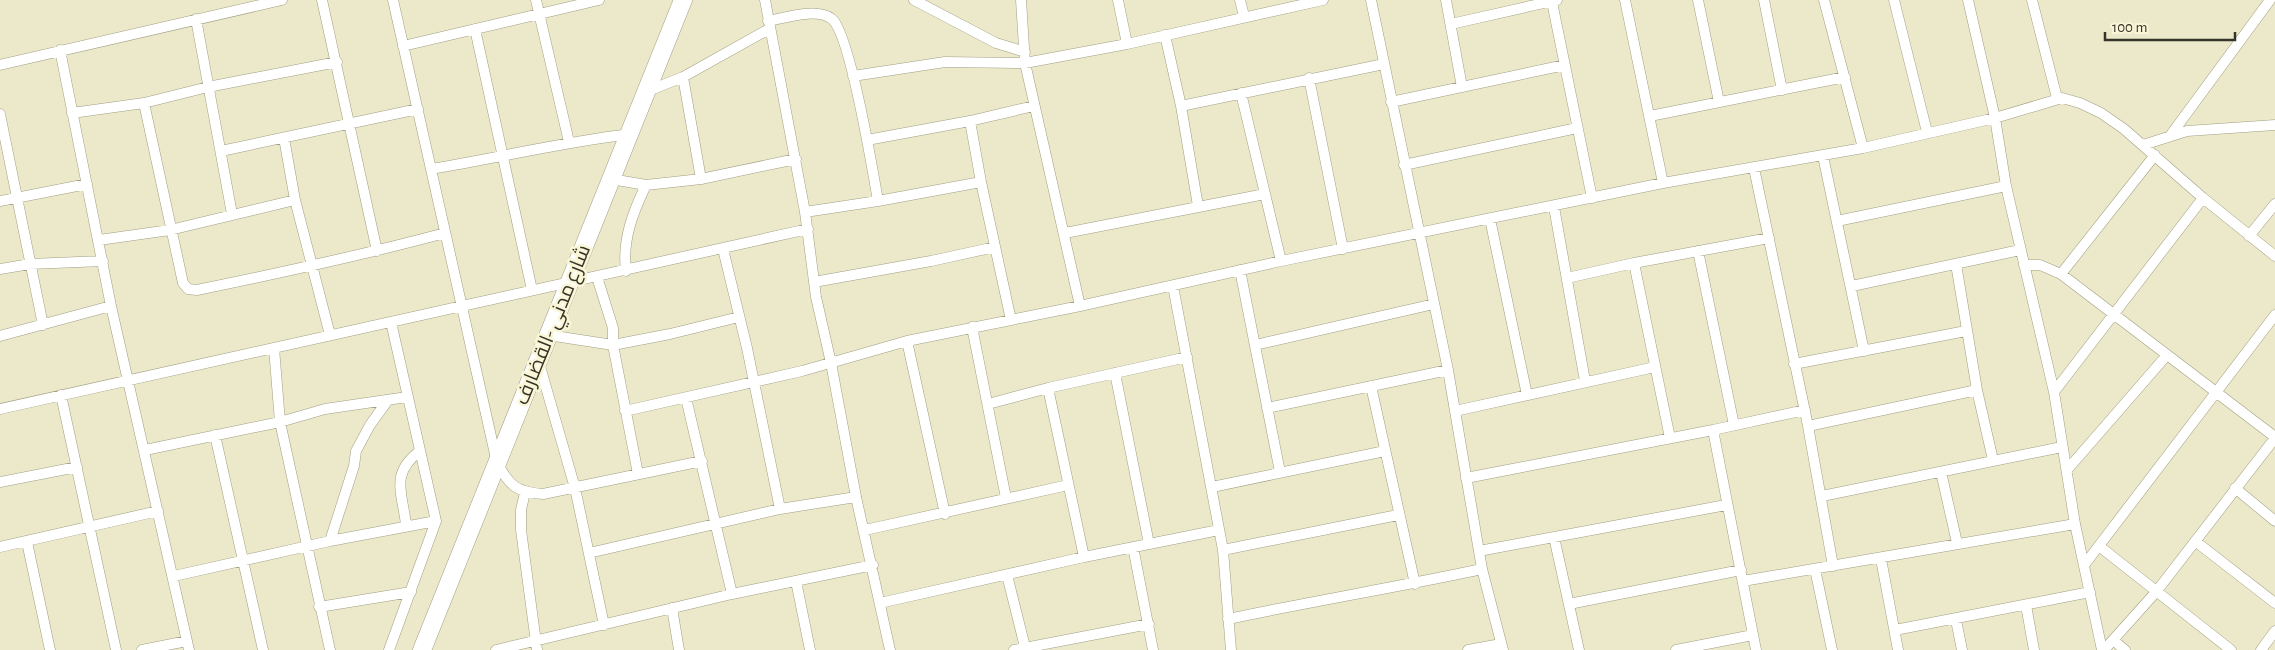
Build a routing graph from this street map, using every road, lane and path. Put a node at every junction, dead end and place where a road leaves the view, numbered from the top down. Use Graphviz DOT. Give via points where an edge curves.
graph roads {
  1 [pos="282,0"];
  2 [pos="322,0"];
  3 [pos="393,0"];
  4 [pos="536,0"];
  5 [pos="600,0"];
  6 [pos="684,0"];
  7 [pos="765,0"];
  8 [pos="914,0"];
  9 [pos="1021,0"];
  10 [pos="1118,0"];
  11 [pos="1240,0"];
  12 [pos="1323,0"];
  13 [pos="1371,0"];
  14 [pos="1446,0"];
  15 [pos="1625,0"];
  16 [pos="1698,0"];
  17 [pos="1764,0"];
  18 [pos="1824,0"];
  19 [pos="1894,0"];
  20 [pos="1968,0"];
  21 [pos="2032,0"];
  22 [pos="2270,0"];
  23 [pos="1555,1"];
  24 [pos="539,14"];
  25 [pos="1244,16"];
  26 [pos="196,18"];
  27 [pos="1451,24"];
  28 [pos="769,25"];
  29 [pos="474,29"];
  30 [pos="1165,35"];
  31 [pos="1127,44"];
  32 [pos="403,46"];
  33 [pos="60,50"];
  34 [pos="1024,52"];
  35 [pos="336,62"];
  36 [pos="1026,63"];
  37 [pos="0,64"];
  38 [pos="1384,64"];
  39 [pos="1565,65"];
  40 [pos="853,76"];
  41 [pos="683,77"];
  42 [pos="1845,77"];
  43 [pos="1309,78"];
  44 [pos="208,87"];
  45 [pos="1462,87"];
  46 [pos="1782,90"];
  47 [pos="648,91"];
  48 [pos="1241,93"];
  49 [pos="2057,98"];
  50 [pos="1391,102"];
  51 [pos="1719,102"];
  52 [pos="144,103"];
  53 [pos="1034,106"];
  54 [pos="1181,106"];
  55 [pos="418,109"];
  56 [pos="72,113"];
  57 [pos="0,114"];
  58 [pos="1650,116"];
  59 [pos="1995,118"];
  60 [pos="970,121"];
  61 [pos="350,124"];
  62 [pos="2275,125"];
  63 [pos="1577,128"];
  64 [pos="2,132"];
  65 [pos="1927,132"];
  66 [pos="630,134"];
  67 [pos="2170,136"];
  68 [pos="284,138"];
  69 [pos="868,140"];
  70 [pos="568,142"];
  71 [pos="2143,145"];
  72 [pos="1862,148"];
  73 [pos="221,152"];
  74 [pos="1823,156"];
  75 [pos="2155,156"];
  76 [pos="501,157"];
  77 [pos="796,159"];
  78 [pos="1404,166"];
  79 [pos="1754,168"];
  80 [pos="431,169"];
  81 [pos="611,179"];
  82 [pos="701,179"];
  83 [pos="981,182"];
  84 [pos="1662,183"];
  85 [pos="86,184"];
  86 [pos="646,185"];
  87 [pos="2006,186"];
  88 [pos="1265,194"];
  89 [pos="17,198"];
  90 [pos="1592,198"];
  91 [pos="2203,198"];
  92 [pos="295,200"];
  93 [pos="0,201"];
  94 [pos="878,201"];
  95 [pos="2275,204"];
  96 [pos="1198,206"];
  97 [pos="1554,207"];
  98 [pos="805,212"];
  99 [pos="232,214"];
  100 [pos="1490,219"];
  101 [pos="1837,221"];
  102 [pos="808,229"];
  103 [pos="170,230"];
  104 [pos="445,233"];
  105 [pos="1065,233"];
  106 [pos="1418,234"];
  107 [pos="2249,236"];
  108 [pos="1769,238"];
  109 [pos="99,240"];
  110 [pos="995,247"];
  111 [pos="1343,248"];
  112 [pos="723,249"];
  113 [pos="2020,250"];
  114 [pos="377,251"];
  115 [pos="1698,251"];
  116 [pos="2275,256"];
  117 [pos="103,261"];
  118 [pos="1281,261"];
  119 [pos="1634,263"];
  120 [pos="30,264"];
  121 [pos="1956,264"];
  122 [pos="2024,265"];
  123 [pos="313,266"];
  124 [pos="0,269"];
  125 [pos="1240,270"];
  126 [pos="626,271"];
  127 [pos="2061,274"];
  128 [pos="598,277"];
  129 [pos="1567,278"];
  130 [pos="571,280"];
  131 [pos="814,282"];
  132 [pos="1174,286"];
  133 [pos="1852,286"];
  134 [pos="532,290"];
  135 [pos="1434,304"];
  136 [pos="111,306"];
  137 [pos="1080,306"];
  138 [pos="463,307"];
  139 [pos="2275,315"];
  140 [pos="2114,316"];
  141 [pos="739,317"];
  142 [pos="1011,320"];
  143 [pos="391,322"];
  144 [pos="43,324"];
  145 [pos="972,327"];
  146 [pos="1966,331"];
  147 [pos="330,335"];
  148 [pos="548,335"];
  149 [pos="0,336"];
  150 [pos="907,341"];
  151 [pos="613,345"];
  152 [pos="1255,345"];
  153 [pos="274,348"];
  154 [pos="1864,351"];
  155 [pos="2167,355"];
  156 [pos="1187,357"];
  157 [pos="538,362"];
  158 [pos="832,363"];
  159 [pos="1794,364"];
  160 [pos="1655,367"];
  161 [pos="1448,370"];
  162 [pos="1115,373"];
  163 [pos="128,380"];
  164 [pos="752,381"];
  165 [pos="1585,381"];
  166 [pos="1371,386"];
  167 [pos="1048,388"];
  168 [pos="1977,390"];
  169 [pos="2054,392"];
  170 [pos="2217,392"];
  171 [pos="61,395"];
  172 [pos="1527,395"];
  173 [pos="407,397"];
  174 [pos="686,398"];
  175 [pos="388,400"];
  176 [pos="988,404"];
  177 [pos="1267,408"];
  178 [pos="0,409"];
  179 [pos="1805,410"];
  180 [pos="624,411"];
  181 [pos="1455,411"];
  182 [pos="280,422"];
  183 [pos="1734,425"];
  184 [pos="1808,426"];
  185 [pos="1713,430"];
  186 [pos="216,435"];
  187 [pos="2275,437"];
  188 [pos="1670,438"];
  189 [pos="2062,447"];
  190 [pos="145,450"];
  191 [pos="420,451"];
  192 [pos="1385,451"];
  193 [pos="1993,460"];
  194 [pos="702,461"];
  195 [pos="497,463"];
  196 [pos="77,467"];
  197 [pos="2067,470"];
  198 [pos="1280,472"];
  199 [pos="1941,472"];
  200 [pos="638,474"];
  201 [pos="1466,478"];
  202 [pos="0,482"];
  203 [pos="1068,485"];
  204 [pos="1212,487"];
  205 [pos="575,488"];
  206 [pos="2235,488"];
  207 [pos="525,492"];
  208 [pos="1822,496"];
  209 [pos="856,497"];
  210 [pos="1006,498"];
  211 [pos="1726,505"];
  212 [pos="780,509"];
  213 [pos="158,511"];
  214 [pos="945,514"];
  215 [pos="1398,515"];
  216 [pos="436,521"];
  217 [pos="2275,521"];
  218 [pos="2075,524"];
  219 [pos="406,525"];
  220 [pos="718,525"];
  221 [pos="90,527"];
  222 [pos="865,530"];
  223 [pos="1218,530"];
  224 [pos="1554,537"];
  225 [pos="330,541"];
  226 [pos="2195,541"];
  227 [pos="27,542"];
  228 [pos="1957,543"];
  229 [pos="1149,544"];
  230 [pos="2099,546"];
  231 [pos="0,547"];
  232 [pos="307,547"];
  233 [pos="1133,547"];
  234 [pos="1223,550"];
  235 [pos="1479,551"];
  236 [pos="590,553"];
  237 [pos="1084,557"];
  238 [pos="243,559"];
  239 [pos="1881,559"];
  240 [pos="2085,564"];
  241 [pos="873,565"];
  242 [pos="1834,566"];
  243 [pos="1482,569"];
  244 [pos="1741,570"];
  245 [pos="1815,570"];
  246 [pos="1007,575"];
  247 [pos="174,576"];
  248 [pos="796,581"];
  249 [pos="1743,581"];
  250 [pos="1415,584"];
  251 [pos="411,592"];
  252 [pos="2090,592"];
  253 [pos="2156,592"];
  254 [pos="732,594"];
  255 [pos="880,603"];
  256 [pos="2275,603"];
  257 [pos="1569,604"];
  258 [pos="2026,605"];
  259 [pos="319,607"];
  260 [pos="672,608"];
  261 [pos="1228,619"];
  262 [pos="1956,620"];
  263 [pos="1149,624"];
  264 [pos="604,626"];
  265 [pos="1895,630"];
  266 [pos="2275,631"];
  267 [pos="1753,635"];
  268 [pos="2113,640"];
  269 [pos="188,645"];
  270 [pos="536,646"];
  271 [pos="1025,647"];
  272 [pos="1502,647"];
  273 [pos="1689,649"];
  274 [pos="50,650"];
  275 [pos="116,650"];
  276 [pos="142,650"];
  277 [pos="263,650"];
  278 [pos="330,650"];
  279 [pos="389,650"];
  280 [pos="422,650"];
  281 [pos="496,650"];
  282 [pos="678,650"];
  283 [pos="810,650"];
  284 [pos="890,650"];
  285 [pos="1014,650"];
  286 [pos="1153,650"];
  287 [pos="1231,650"];
  288 [pos="1468,650"];
  289 [pos="1579,650"];
  290 [pos="1676,650"];
  291 [pos="1756,650"];
  292 [pos="1832,650"];
  293 [pos="1898,650"];
  294 [pos="1962,650"];
  295 [pos="2034,650"];
  296 [pos="2103,650"];
  297 [pos="2125,650"];
  298 [pos="2231,650"];
  299 [pos="2260,650"];
  1 -- 26 [label="street"];
  2 -- 35 [label="street"];
  3 -- 32 [label="street"];
  4 -- 24 [label="street"];
  5 -- 24 [label="street"];
  6 -- 47 [label="highway, شارع مدني -القضارف"];
  7 -- 28 [label="street"];
  8 -- 34 [label="street" via="996,43"];
  9 -- 34 [label="street"];
  10 -- 31 [label="street"];
  11 -- 25 [label="street"];
  12 -- 25 [label="street"];
  13 -- 38 [label="street"];
  14 -- 27 [label="street"];
  15 -- 58 [label="street"];
  16 -- 51 [label="street"];
  17 -- 46 [label="street"];
  18 -- 42 [label="street"];
  19 -- 65 [label="street"];
  20 -- 59 [label="street"];
  21 -- 49 [label="street"];
  22 -- 67 [label="street"];
  23 -- 27 [label="street"];
  23 -- 39 [label="street"];
  24 -- 29 [label="street"];
  24 -- 70 [label="street"];
  25 -- 30 [label="street"];
  26 -- 33 [label="street"];
  26 -- 44 [label="street"];
  27 -- 45 [label="street"];
  28 -- 40 [label="street" via="812,14 833,20"];
  28 -- 41 [label="street"];
  28 -- 77 [label="street"];
  29 -- 32 [label="street"];
  29 -- 76 [label="street"];
  30 -- 31 [label="street"];
  30 -- 54 [label="street"];
  31 -- 36 [label="street"];
  32 -- 55 [label="street"];
  33 -- 37 [label="street"];
  33 -- 56 [label="street"];
  34 -- 36 [label="street"];
  35 -- 44 [label="street"];
  35 -- 61 [label="street"];
  36 -- 40 [label="street" via="945,62"];
  36 -- 53 [label="street"];
  38 -- 43 [label="street"];
  38 -- 50 [label="street"];
  39 -- 45 [label="street"];
  39 -- 63 [label="street"];
  40 -- 69 [label="street"];
  41 -- 47 [label="street"];
  41 -- 82 [label="street"];
  42 -- 46 [label="street"];
  42 -- 72 [label="street"];
  43 -- 48 [label="street"];
  43 -- 111 [label="street"];
  44 -- 52 [label="street"];
  44 -- 73 [label="street"];
  45 -- 50 [label="street"];
  46 -- 51 [label="street"];
  47 -- 66 [label="highway, شارع مدني -القضارف"];
  48 -- 54 [label="street"];
  48 -- 88 [label="street"];
  49 -- 59 [label="street"];
  49 -- 71 [label="street" via="2068,98 2101,114"];
  50 -- 78 [label="street"];
  51 -- 58 [label="street"];
  52 -- 56 [label="street"];
  52 -- 103 [label="street"];
  53 -- 60 [label="street"];
  53 -- 105 [label="street"];
  54 -- 96 [label="street"];
  55 -- 61 [label="street"];
  55 -- 80 [label="street"];
  56 -- 85 [label="street"];
  57 -- 64 [label="street"];
  58 -- 84 [label="street"];
  59 -- 65 [label="street"];
  59 -- 87 [label="street"];
  60 -- 69 [label="street"];
  60 -- 83 [label="street"];
  61 -- 68 [label="street"];
  61 -- 114 [label="street"];
  62 -- 67 [label="street" via="2204,129"];
  63 -- 78 [label="street"];
  63 -- 90 [label="street"];
  64 -- 89 [label="street"];
  65 -- 72 [label="street"];
  66 -- 70 [label="street"];
  66 -- 81 [label="highway, شارع مدني -القضارف"];
  67 -- 71 [label="street"];
  68 -- 73 [label="street"];
  68 -- 92 [label="street"];
  69 -- 94 [label="street"];
  70 -- 76 [label="street"];
  71 -- 75 [label="street"];
  72 -- 74 [label="street"];
  73 -- 99 [label="street"];
  74 -- 79 [label="street"];
  74 -- 101 [label="street"];
  75 -- 91 [label="street"];
  75 -- 127 [label="street"];
  76 -- 80 [label="street"];
  76 -- 134 [label="street"];
  77 -- 82 [label="street"];
  77 -- 98 [label="street"];
  78 -- 106 [label="street"];
  79 -- 84 [label="street"];
  79 -- 108 [label="street"];
  80 -- 104 [label="street"];
  81 -- 86 [label="street"];
  81 -- 130 [label="highway, شارع مدني -القضارف"];
  82 -- 86 [label="street"];
  83 -- 94 [label="street"];
  83 -- 110 [label="street"];
  84 -- 90 [label="street"];
  85 -- 89 [label="street"];
  85 -- 109 [label="street"];
  86 -- 126 [label="street" via="624,246"];
  87 -- 101 [label="street"];
  87 -- 113 [label="street"];
  88 -- 96 [label="street"];
  88 -- 118 [label="street"];
  89 -- 93 [label="street"];
  89 -- 120 [label="street"];
  90 -- 97 [label="street"];
  91 -- 107 [label="street"];
  91 -- 140 [label="street"];
  92 -- 99 [label="street"];
  92 -- 123 [label="street"];
  94 -- 98 [label="street"];
  95 -- 107 [label="street"];
  96 -- 105 [label="street"];
  97 -- 100 [label="street"];
  97 -- 129 [label="street"];
  98 -- 102 [label="street"];
  99 -- 103 [label="street"];
  100 -- 106 [label="street"];
  100 -- 172 [label="street"];
  101 -- 133 [label="street"];
  102 -- 112 [label="street"];
  102 -- 131 [label="street"];
  103 -- 109 [label="street"];
  103 -- 123 [label="street" via="183,283 188,289 197,290"];
  104 -- 114 [label="street"];
  104 -- 138 [label="street"];
  105 -- 137 [label="street"];
  106 -- 111 [label="street"];
  106 -- 135 [label="street"];
  107 -- 116 [label="street"];
  108 -- 115 [label="street"];
  108 -- 159 [label="street"];
  109 -- 117 [label="street"];
  110 -- 131 [label="street"];
  110 -- 142 [label="street"];
  111 -- 118 [label="street"];
  112 -- 126 [label="street"];
  112 -- 141 [label="street"];
  113 -- 121 [label="street"];
  113 -- 122 [label="street"];
  114 -- 123 [label="street"];
  115 -- 119 [label="street"];
  115 -- 183 [label="street"];
  117 -- 120 [label="street"];
  117 -- 136 [label="street"];
  118 -- 125 [label="street"];
  119 -- 129 [label="street"];
  119 -- 160 [label="street"];
  120 -- 124 [label="street"];
  120 -- 144 [label="street"];
  121 -- 133 [label="street"];
  121 -- 146 [label="street"];
  122 -- 127 [label="street" via="2040,266"];
  122 -- 169 [label="street"];
  123 -- 147 [label="street"];
  125 -- 132 [label="street"];
  125 -- 152 [label="street"];
  126 -- 128 [label="street"];
  127 -- 140 [label="street"];
  128 -- 130 [label="street"];
  128 -- 151 [label="street" via="613,328"];
  129 -- 165 [label="street"];
  130 -- 134 [label="street"];
  130 -- 148 [label="highway, شارع مدني -القضارف"];
  131 -- 158 [label="street"];
  132 -- 137 [label="street"];
  132 -- 156 [label="street"];
  133 -- 154 [label="street"];
  134 -- 138 [label="street"];
  135 -- 152 [label="street"];
  135 -- 161 [label="street"];
  136 -- 144 [label="street"];
  136 -- 163 [label="street"];
  137 -- 142 [label="street"];
  138 -- 143 [label="street"];
  138 -- 195 [label="street"];
  139 -- 170 [label="street"];
  140 -- 155 [label="street"];
  140 -- 169 [label="street"];
  141 -- 151 [label="street"];
  141 -- 164 [label="street"];
  142 -- 145 [label="street"];
  143 -- 147 [label="street"];
  143 -- 173 [label="street"];
  144 -- 149 [label="street"];
  145 -- 150 [label="street"];
  145 -- 176 [label="street"];
  146 -- 154 [label="street"];
  146 -- 168 [label="street"];
  147 -- 153 [label="street"];
  148 -- 151 [label="street"];
  148 -- 157 [label="highway, شارع مدني -القضارف"];
  150 -- 158 [label="street"];
  150 -- 214 [label="street"];
  151 -- 180 [label="street"];
  152 -- 177 [label="street"];
  153 -- 163 [label="street"];
  153 -- 182 [label="street"];
  154 -- 159 [label="street"];
  155 -- 170 [label="street"];
  155 -- 197 [label="street"];
  156 -- 162 [label="street"];
  156 -- 204 [label="street"];
  157 -- 195 [label="highway, شارع مدني -القضارف"];
  157 -- 205 [label="street"];
  158 -- 164 [label="street"];
  158 -- 209 [label="street"];
  159 -- 179 [label="street"];
  160 -- 165 [label="street"];
  160 -- 188 [label="street"];
  161 -- 166 [label="street"];
  161 -- 181 [label="street"];
  162 -- 167 [label="street"];
  162 -- 229 [label="street"];
  163 -- 171 [label="street"];
  163 -- 190 [label="street"];
  164 -- 174 [label="street"];
  164 -- 212 [label="street"];
  165 -- 172 [label="street"];
  166 -- 177 [label="street"];
  166 -- 192 [label="street"];
  167 -- 176 [label="street"];
  167 -- 203 [label="street"];
  168 -- 184 [label="street"];
  168 -- 193 [label="street"];
  169 -- 189 [label="street"];
  170 -- 187 [label="street"];
  170 -- 230 [label="street"];
  171 -- 178 [label="street"];
  171 -- 196 [label="street"];
  172 -- 181 [label="street"];
  173 -- 175 [label="street"];
  173 -- 191 [label="street"];
  174 -- 180 [label="street"];
  174 -- 194 [label="street"];
  175 -- 182 [label="street" via="325,409"];
  175 -- 225 [label="street" via="356,451"];
  176 -- 210 [label="street"];
  177 -- 198 [label="street"];
  179 -- 183 [label="street"];
  179 -- 184 [label="street"];
  180 -- 200 [label="street"];
  181 -- 201 [label="street"];
  182 -- 186 [label="street"];
  182 -- 232 [label="street"];
  183 -- 185 [label="street"];
  184 -- 208 [label="street"];
  185 -- 188 [label="street"];
  185 -- 211 [label="street"];
  186 -- 190 [label="street"];
  186 -- 238 [label="street"];
  187 -- 206 [label="street"];
  188 -- 201 [label="street"];
  189 -- 193 [label="street"];
  189 -- 197 [label="street"];
  190 -- 213 [label="street"];
  191 -- 216 [label="street"];
  191 -- 219 [label="street" via="411,458 400,476"];
  192 -- 198 [label="street"];
  192 -- 215 [label="street"];
  193 -- 199 [label="street"];
  194 -- 200 [label="street"];
  194 -- 220 [label="street"];
  195 -- 207 [label="street" via="506,480"];
  195 -- 280 [label="highway, شارع مدني -القضارف"];
  196 -- 202 [label="street"];
  196 -- 221 [label="street"];
  197 -- 218 [label="street"];
  198 -- 204 [label="street"];
  199 -- 208 [label="street"];
  199 -- 228 [label="street"];
  200 -- 205 [label="street"];
  201 -- 235 [label="street"];
  203 -- 210 [label="street"];
  203 -- 237 [label="street"];
  204 -- 223 [label="street"];
  205 -- 207 [label="street" via="543,494"];
  205 -- 236 [label="street"];
  206 -- 217 [label="street"];
  206 -- 226 [label="street"];
  207 -- 270 [label="street" via="521,530"];
  208 -- 242 [label="street"];
  209 -- 212 [label="street"];
  209 -- 222 [label="street"];
  210 -- 214 [label="street"];
  211 -- 224 [label="street"];
  211 -- 244 [label="street"];
  212 -- 220 [label="street"];
  213 -- 221 [label="street"];
  213 -- 247 [label="street"];
  214 -- 222 [label="street"];
  215 -- 234 [label="street"];
  215 -- 250 [label="street"];
  216 -- 219 [label="street"];
  216 -- 251 [label="street"];
  218 -- 228 [label="street"];
  218 -- 240 [label="street"];
  219 -- 225 [label="street"];
  220 -- 236 [label="street"];
  220 -- 254 [label="street"];
  221 -- 227 [label="street"];
  221 -- 275 [label="street"];
  222 -- 241 [label="street"];
  223 -- 229 [label="street"];
  223 -- 234 [label="street"];
  224 -- 235 [label="street"];
  224 -- 257 [label="street"];
  225 -- 232 [label="street"];
  226 -- 253 [label="street"];
  226 -- 256 [label="street"];
  227 -- 231 [label="street"];
  227 -- 274 [label="street"];
  228 -- 239 [label="street"];
  229 -- 233 [label="street"];
  230 -- 240 [label="street"];
  230 -- 253 [label="street"];
  232 -- 238 [label="street"];
  232 -- 259 [label="street"];
  233 -- 237 [label="street"];
  233 -- 263 [label="street"];
  234 -- 261 [label="street"];
  235 -- 243 [label="street"];
  236 -- 264 [label="street"];
  237 -- 246 [label="street"];
  238 -- 247 [label="street"];
  238 -- 277 [label="street"];
  239 -- 242 [label="street"];
  239 -- 265 [label="street"];
  240 -- 252 [label="street"];
  241 -- 248 [label="street"];
  241 -- 255 [label="street"];
  242 -- 245 [label="street"];
  243 -- 250 [label="street"];
  243 -- 272 [label="street"];
  244 -- 249 [label="street"];
  244 -- 257 [label="street"];
  245 -- 249 [label="street"];
  245 -- 292 [label="street"];
  246 -- 255 [label="street"];
  246 -- 271 [label="street"];
  247 -- 269 [label="street"];
  248 -- 254 [label="street"];
  248 -- 283 [label="street"];
  249 -- 267 [label="street"];
  250 -- 261 [label="street" via="1319,599"];
  251 -- 259 [label="street"];
  251 -- 279 [label="street"];
  252 -- 258 [label="street"];
  252 -- 296 [label="street"];
  253 -- 268 [label="street"];
  253 -- 298 [label="street"];
  254 -- 260 [label="street"];
  255 -- 284 [label="street"];
  257 -- 289 [label="street"];
  258 -- 262 [label="street"];
  258 -- 295 [label="street"];
  259 -- 278 [label="street"];
  260 -- 264 [label="street"];
  260 -- 282 [label="street"];
  261 -- 287 [label="street"];
  262 -- 265 [label="street"];
  262 -- 294 [label="street"];
  263 -- 271 [label="street"];
  263 -- 286 [label="street"];
  264 -- 270 [label="street"];
  265 -- 293 [label="street"];
  266 -- 299 [label="street"];
  267 -- 273 [label="street"];
  267 -- 291 [label="street"];
  268 -- 296 [label="street"];
  268 -- 297 [label="street"];
  269 -- 276 [label="street"];
  270 -- 281 [label="street"];
  271 -- 285 [label="street"];
  272 -- 288 [label="street"];
  273 -- 290 [label="street"];
}
